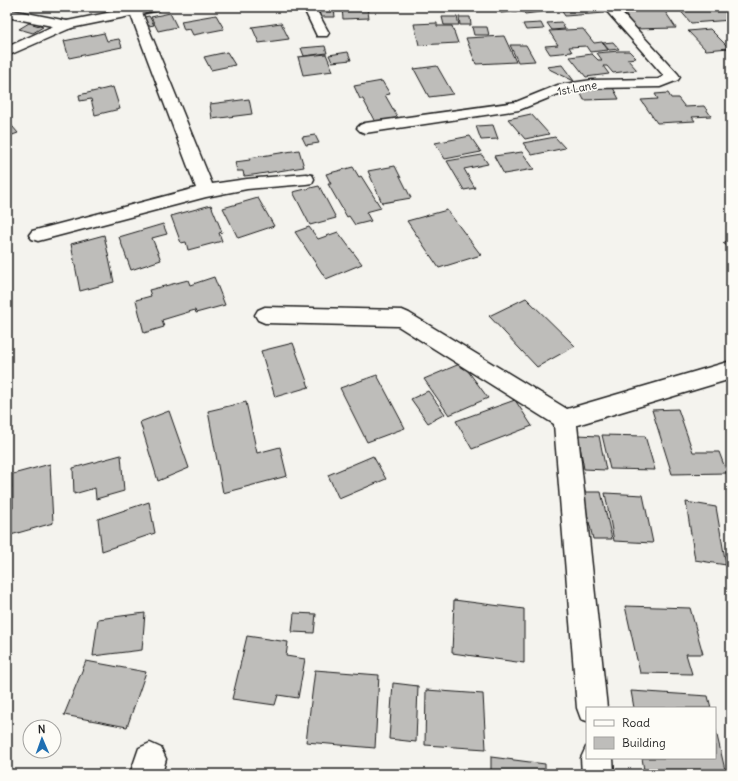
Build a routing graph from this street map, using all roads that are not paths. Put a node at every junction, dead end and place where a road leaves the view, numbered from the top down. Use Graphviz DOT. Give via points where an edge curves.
graph roads {
  1 [pos="155,7"];
  2 [pos="312,7"];
  3 [pos="609,7"];
  4 [pos="135,10"];
  5 [pos="7,13"];
  6 [pos="67,25"];
  7 [pos="322,33"];
  8 [pos="7,52"];
  9 [pos="365,128"];
  10 [pos="306,179"];
  11 [pos="206,191"];
  12 [pos="38,235"];
  13 [pos="265,315"];
  14 [pos="731,370"];
  15 [pos="565,419"];
  16 [pos="592,707"];
  17 [pos="597,759"];
  18 [pos="598,774"];
  1 -- 4 [label="street"];
  2 -- 7 [label="street" via="312,13"];
  3 -- 9 [label="street, 1st Lane" via="673,77 660,83 592,84 558,89 519,106"];
  4 -- 6 [label="street"];
  4 -- 11 [label="street"];
  5 -- 6 [label="street"];
  6 -- 8 [label="street"];
  10 -- 11 [label="street" via="247,184"];
  11 -- 12 [label="street"];
  13 -- 15 [label="street" via="402,318"];
  14 -- 15 [label="street"];
  15 -- 16 [label="street"];
  17 -- 18 [label="street"];
}
